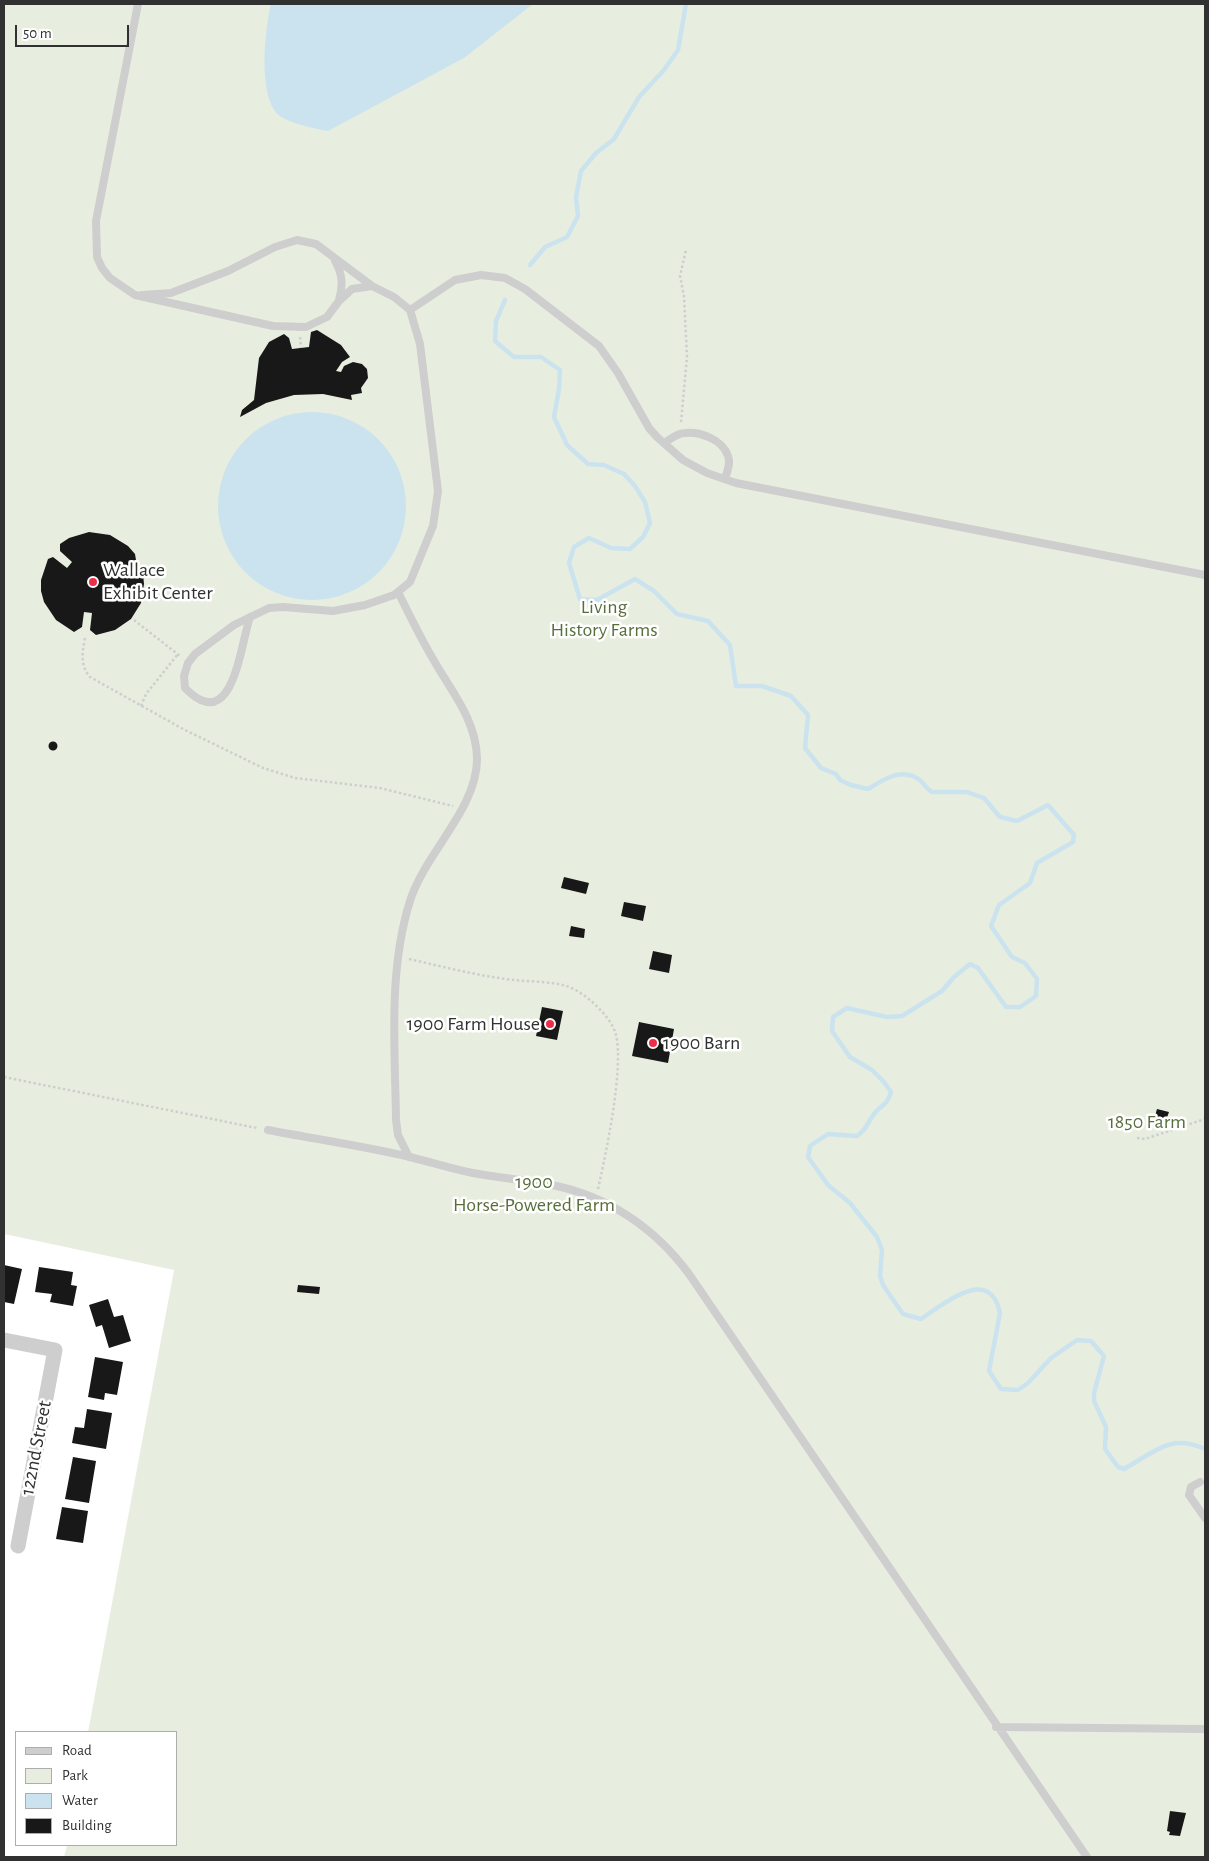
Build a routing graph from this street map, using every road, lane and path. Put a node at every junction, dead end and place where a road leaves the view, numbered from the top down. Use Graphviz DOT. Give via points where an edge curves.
graph roads {
  1 [pos="138,4"];
  2 [pos="686,250"];
  3 [pos="332,255"];
  4 [pos="372,286"];
  5 [pos="135,295"];
  6 [pos="339,301"];
  7 [pos="410,310"];
  8 [pos="680,434"];
  9 [pos="664,443"];
  10 [pos="725,479"];
  11 [pos="1205,575"];
  12 [pos="398,592"];
  13 [pos="250,617"];
  14 [pos="134,620"];
  15 [pos="85,638"];
  16 [pos="178,654"];
  17 [pos="188,663"];
  18 [pos="141,706"];
  19 [pos="461,808"];
  20 [pos="398,957"];
  21 [pos="4,1077"];
  22 [pos="1205,1121"];
  23 [pos="268,1130"];
  24 [pos="1138,1138"];
  25 [pos="409,1157"];
  26 [pos="596,1198"];
  27 [pos="4,1340"];
  28 [pos="1200,1482"];
  29 [pos="1205,1518"];
  30 [pos="18,1546"];
  31 [pos="996,1727"];
  32 [pos="1205,1729"];
  33 [pos="1086,1857"];
  1 -- 5 [label="lane" via="95,236 97,257 102,268 110,278"];
  2 -- 8 [label="path" via="680,276 687,357"];
  3 -- 4 [label="lane"];
  3 -- 5 [label="lane" via="316,244 298,240 170,293"];
  3 -- 6 [label="lane" via="340,270 342,287"];
  4 -- 6 [label="lane" via="352,289"];
  4 -- 7 [label="lane"];
  5 -- 6 [label="lane" via="281,326 306,327 327,317"];
  7 -- 9 [label="lane" via="455,280 480,275 505,278 525,289 599,346 618,372 649,428"];
  7 -- 12 [label="lane" via="420,344 438,491 433,526 421,560 410,582"];
  8 -- 9 [label="lane"];
  8 -- 10 [label="lane" via="696,433 721,446 728,456"];
  9 -- 10 [label="lane" via="683,460"];
  10 -- 11 [label="lane"];
  12 -- 13 [label="lane" via="380,601 334,611 283,606 269,608"];
  12 -- 19 [label="lane" via="473,730 477,758 475,777"];
  13 -- 17 [label="lane" via="216,637"];
  13 -- 17 [label="lane" via="238,668 224,696 213,702 196,700 184,688"];
  14 -- 16 [label="path"];
  15 -- 18 [label="path" via="83,669 90,677"];
  16 -- 17 [label="path"];
  16 -- 18 [label="path" via="146,694"];
  18 -- 19 [label="path" via="263,768 295,778 380,788"];
  19 -- 20 [label="lane" via="410,900"];
  20 -- 25 [label="lane" via="394,1022 396,1120 398,1134"];
  20 -- 26 [label="path" via="487,976 567,986 595,1005 616,1034 617,1057 613,1101"];
  21 -- 23 [label="path"];
  22 -- 24 [label="path" via="1145,1139"];
  23 -- 25 [label="lane"];
  25 -- 26 [label="lane" via="473,1173 553,1185"];
  26 -- 31 [label="lane" via="616,1207 652,1232 677,1258"];
  27 -- 30 [label="street, 122nd Street" via="55,1350"];
  28 -- 29 [label="lane" via="1191,1487 1189,1495"];
  31 -- 32 [label="lane"];
  31 -- 33 [label="lane"];
}
